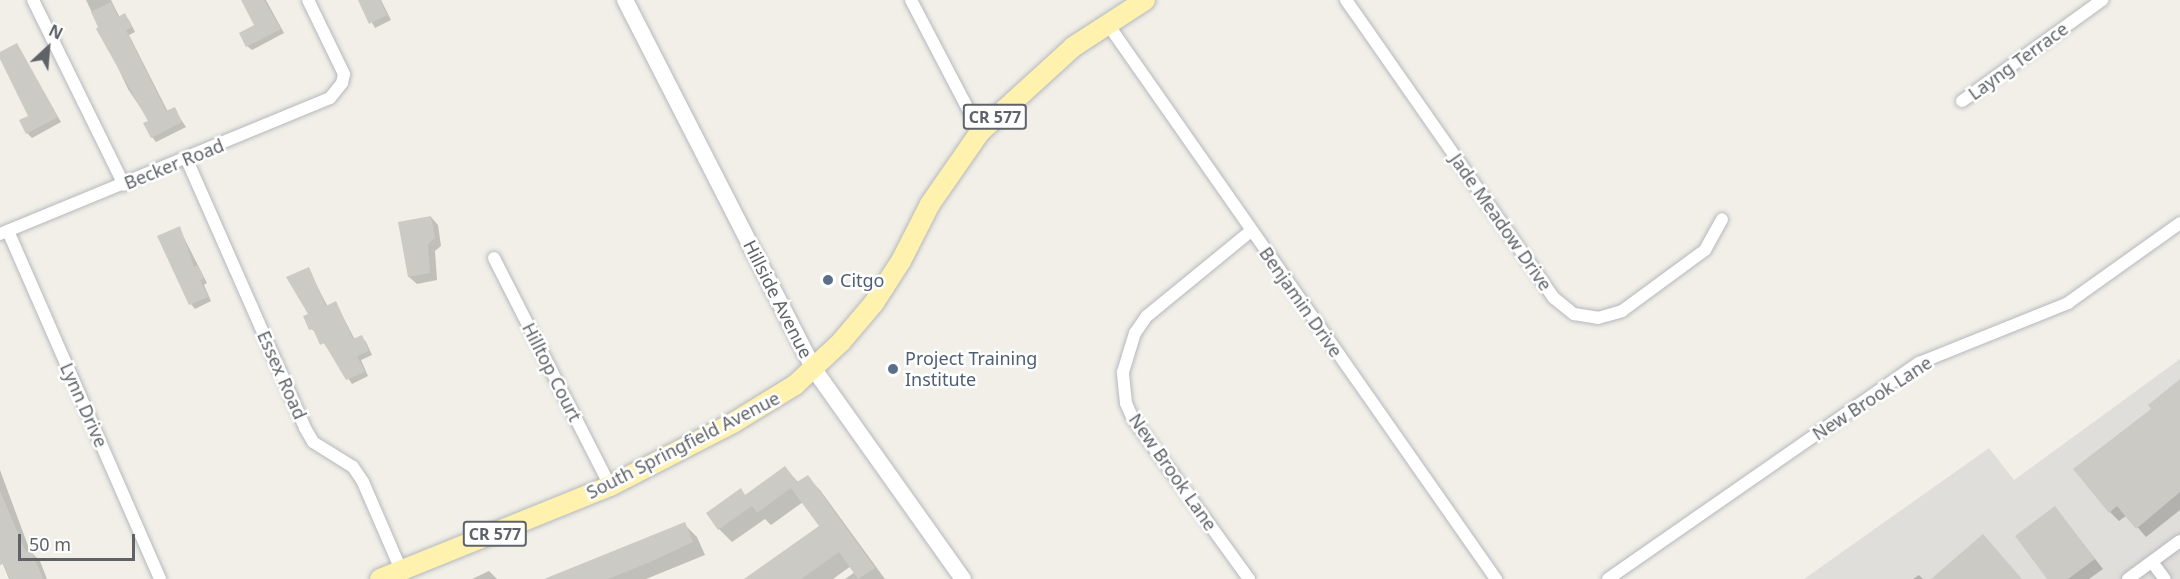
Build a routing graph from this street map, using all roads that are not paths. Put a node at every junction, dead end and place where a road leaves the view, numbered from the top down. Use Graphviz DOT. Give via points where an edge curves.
graph roads {
  1 [pos="33,0"];
  2 [pos="308,0"];
  3 [pos="625,0"];
  4 [pos="911,0"];
  5 [pos="1145,0"];
  6 [pos="1346,0"];
  7 [pos="2102,0"];
  8 [pos="1107,23"];
  9 [pos="1962,101"];
  10 [pos="980,132"];
  11 [pos="187,160"];
  12 [pos="124,185"];
  13 [pos="1722,219"];
  14 [pos="2180,223"];
  15 [pos="1251,231"];
  16 [pos="4,232"];
  17 [pos="494,258"];
  18 [pos="813,368"];
  19 [pos="610,486"];
  20 [pos="2180,541"];
  21 [pos="2152,561"];
  22 [pos="402,570"];
  23 [pos="160,579"];
  24 [pos="380,579"];
  25 [pos="963,579"];
  26 [pos="1248,579"];
  27 [pos="1496,579"];
  28 [pos="1608,579"];
  29 [pos="2128,579"];
  30 [pos="2165,579"];
  1 -- 12 [label="street"];
  2 -- 11 [label="street, Becker Road" via="341,65 342,83 330,98"];
  3 -- 18 [label="street, Hillside Avenue"];
  4 -- 10 [label="street"];
  5 -- 8 [label="main road, South Springfield Avenue / CR 577"];
  6 -- 13 [label="street, Jade Meadow Drive" via="1554,298 1574,314 1598,318 1622,311 1705,250"];
  7 -- 9 [label="street, Layng Terrace"];
  8 -- 10 [label="main road, South Springfield Avenue / CR 577" via="1036,78"];
  8 -- 15 [label="street, Benjamin Drive"];
  10 -- 18 [label="main road, South Springfield Avenue / CR 577" via="930,204 879,296"];
  11 -- 12 [label="street, Becker Road"];
  11 -- 22 [label="street, Essex Road" via="305,428 313,441 353,467"];
  12 -- 16 [label="street, Becker Road"];
  14 -- 28 [label="street, New Brook Lane" via="2068,303 1919,363"];
  15 -- 26 [label="street, New Brook Lane" via="1147,315 1127,352 1123,372 1124,393 1133,419"];
  15 -- 27 [label="street, Benjamin Drive"];
  16 -- 23 [label="street, Lynn Drive"];
  17 -- 19 [label="street, Hilltop Court"];
  18 -- 19 [label="main road, South Springfield Avenue / CR 577" via="757,410"];
  18 -- 25 [label="street, Hillside Avenue"];
  19 -- 22 [label="main road, South Springfield Avenue / CR 577"];
  20 -- 21 [label="street"];
  21 -- 29 [label="street"];
  21 -- 30 [label="street"];
  22 -- 24 [label="main road, South Springfield Avenue / CR 577"];
}
